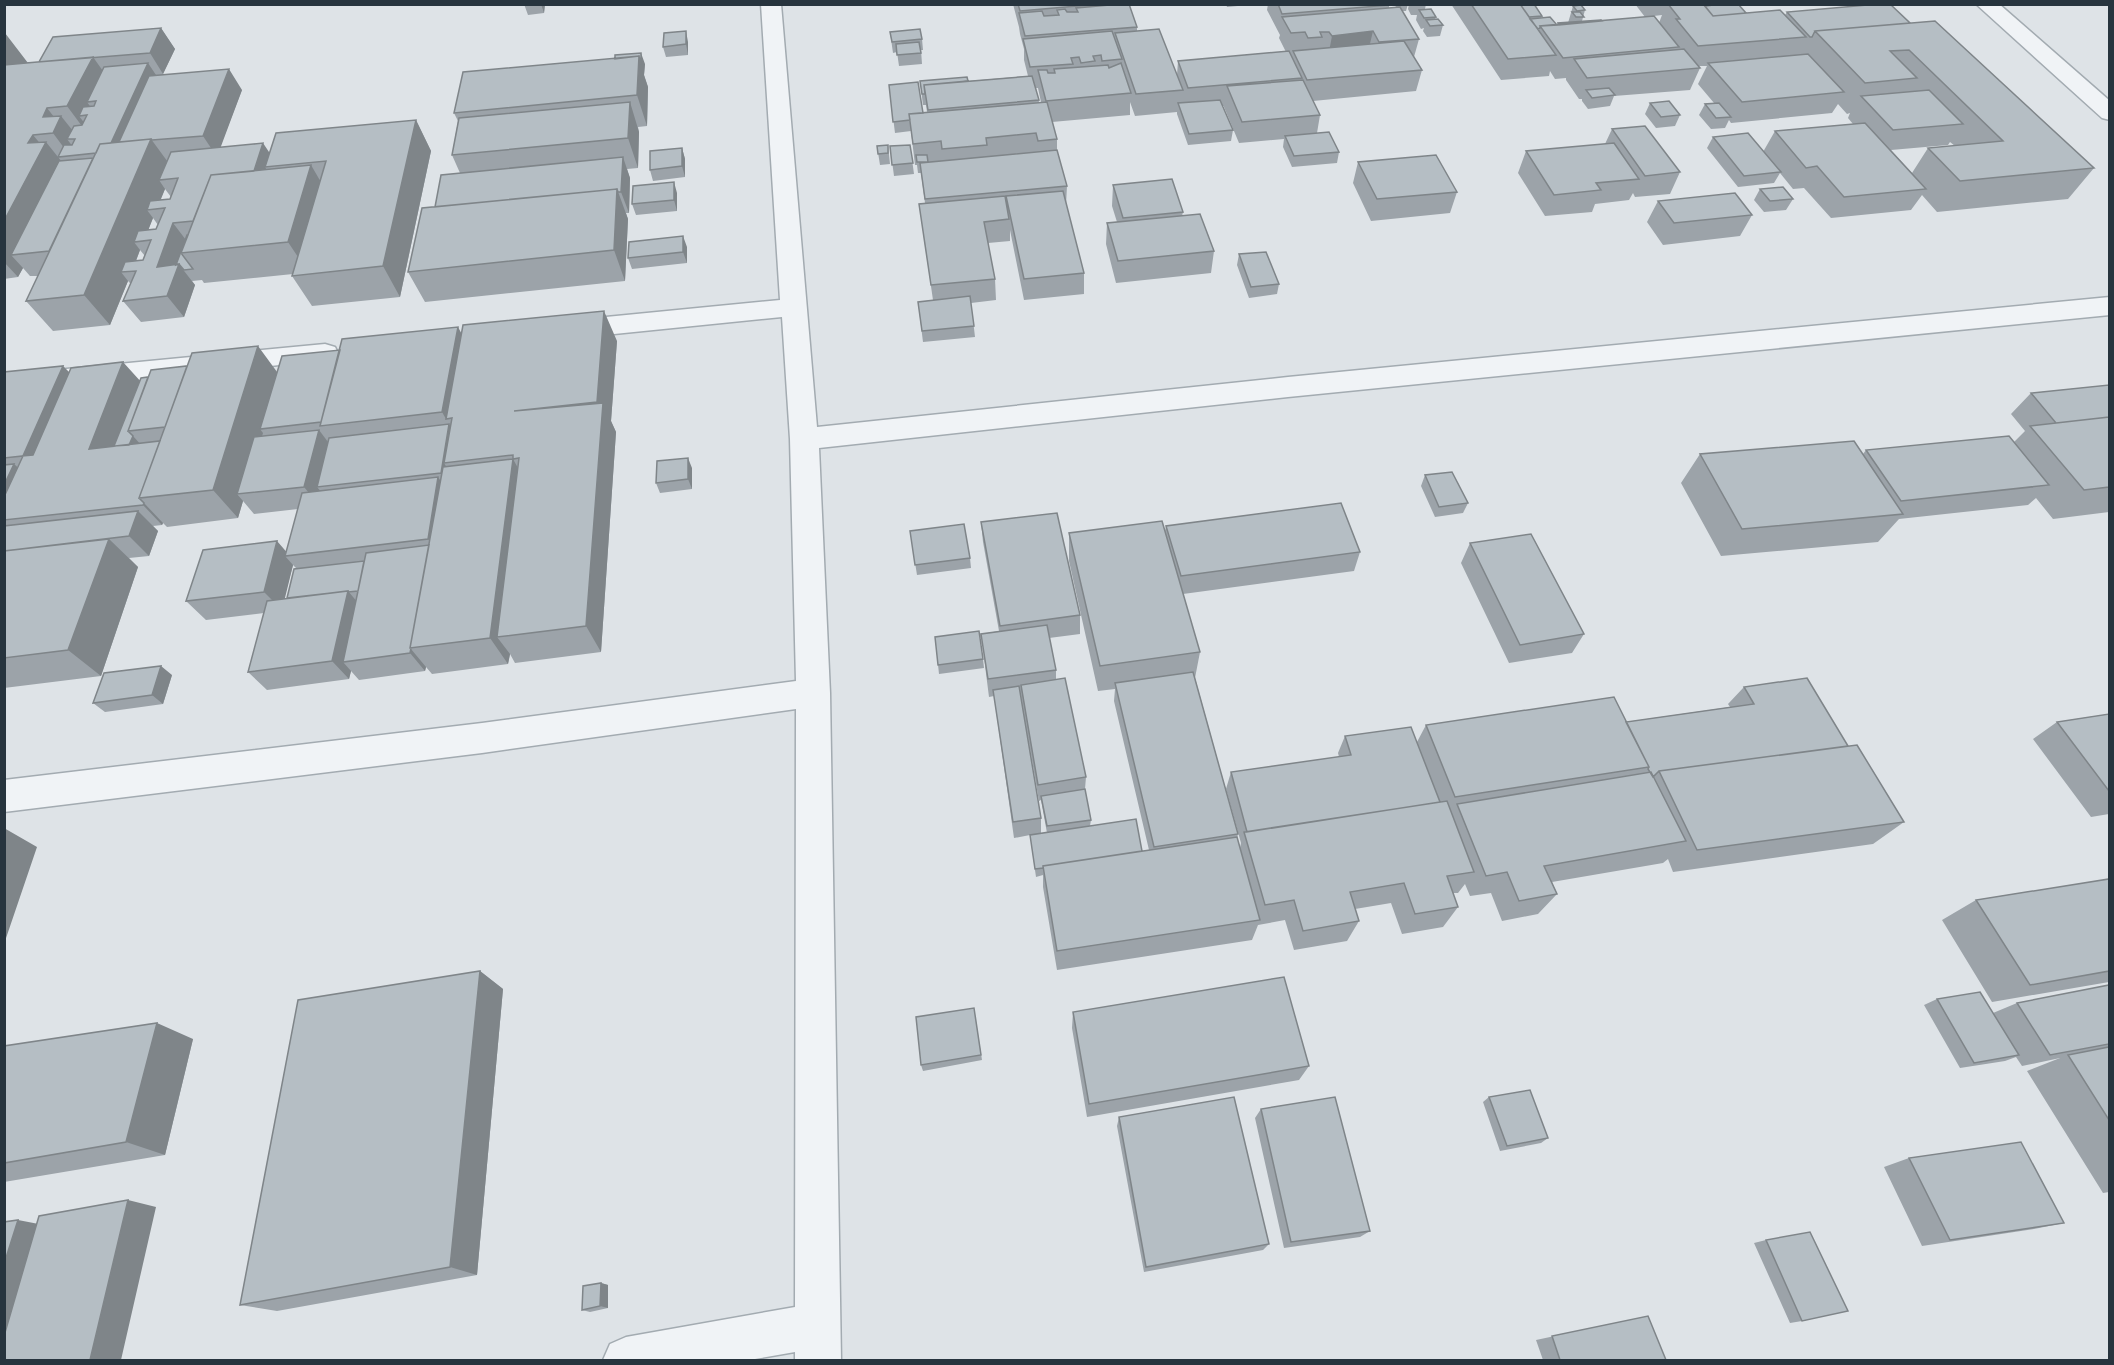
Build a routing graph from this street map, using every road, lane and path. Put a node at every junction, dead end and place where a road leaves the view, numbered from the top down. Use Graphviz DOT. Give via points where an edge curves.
graph roads {
  1 [pos="771,4"];
  2 [pos="1986,4"];
  3 [pos="2109,113"];
  4 [pos="2109,306"];
  5 [pos="795,307"];
  6 [pos="536,333"];
  7 [pos="347,351"];
  8 [pos="4,385"];
  9 [pos="804,439"];
  10 [pos="813,693"];
  11 [pos="4,796"];
  12 [pos="817,1343"];
  13 [pos="626,1360"];
  1 -- 5 [label="street"];
  2 -- 3 [label="street"];
  4 -- 9 [label="street"];
  5 -- 6 [label="street"];
  5 -- 9 [label="street"];
  7 -- 8 [label="street"];
  9 -- 10 [label="street"];
  10 -- 11 [label="street" via="471,740"];
  10 -- 12 [label="street"];
  12 -- 13 [label="street"];
}
